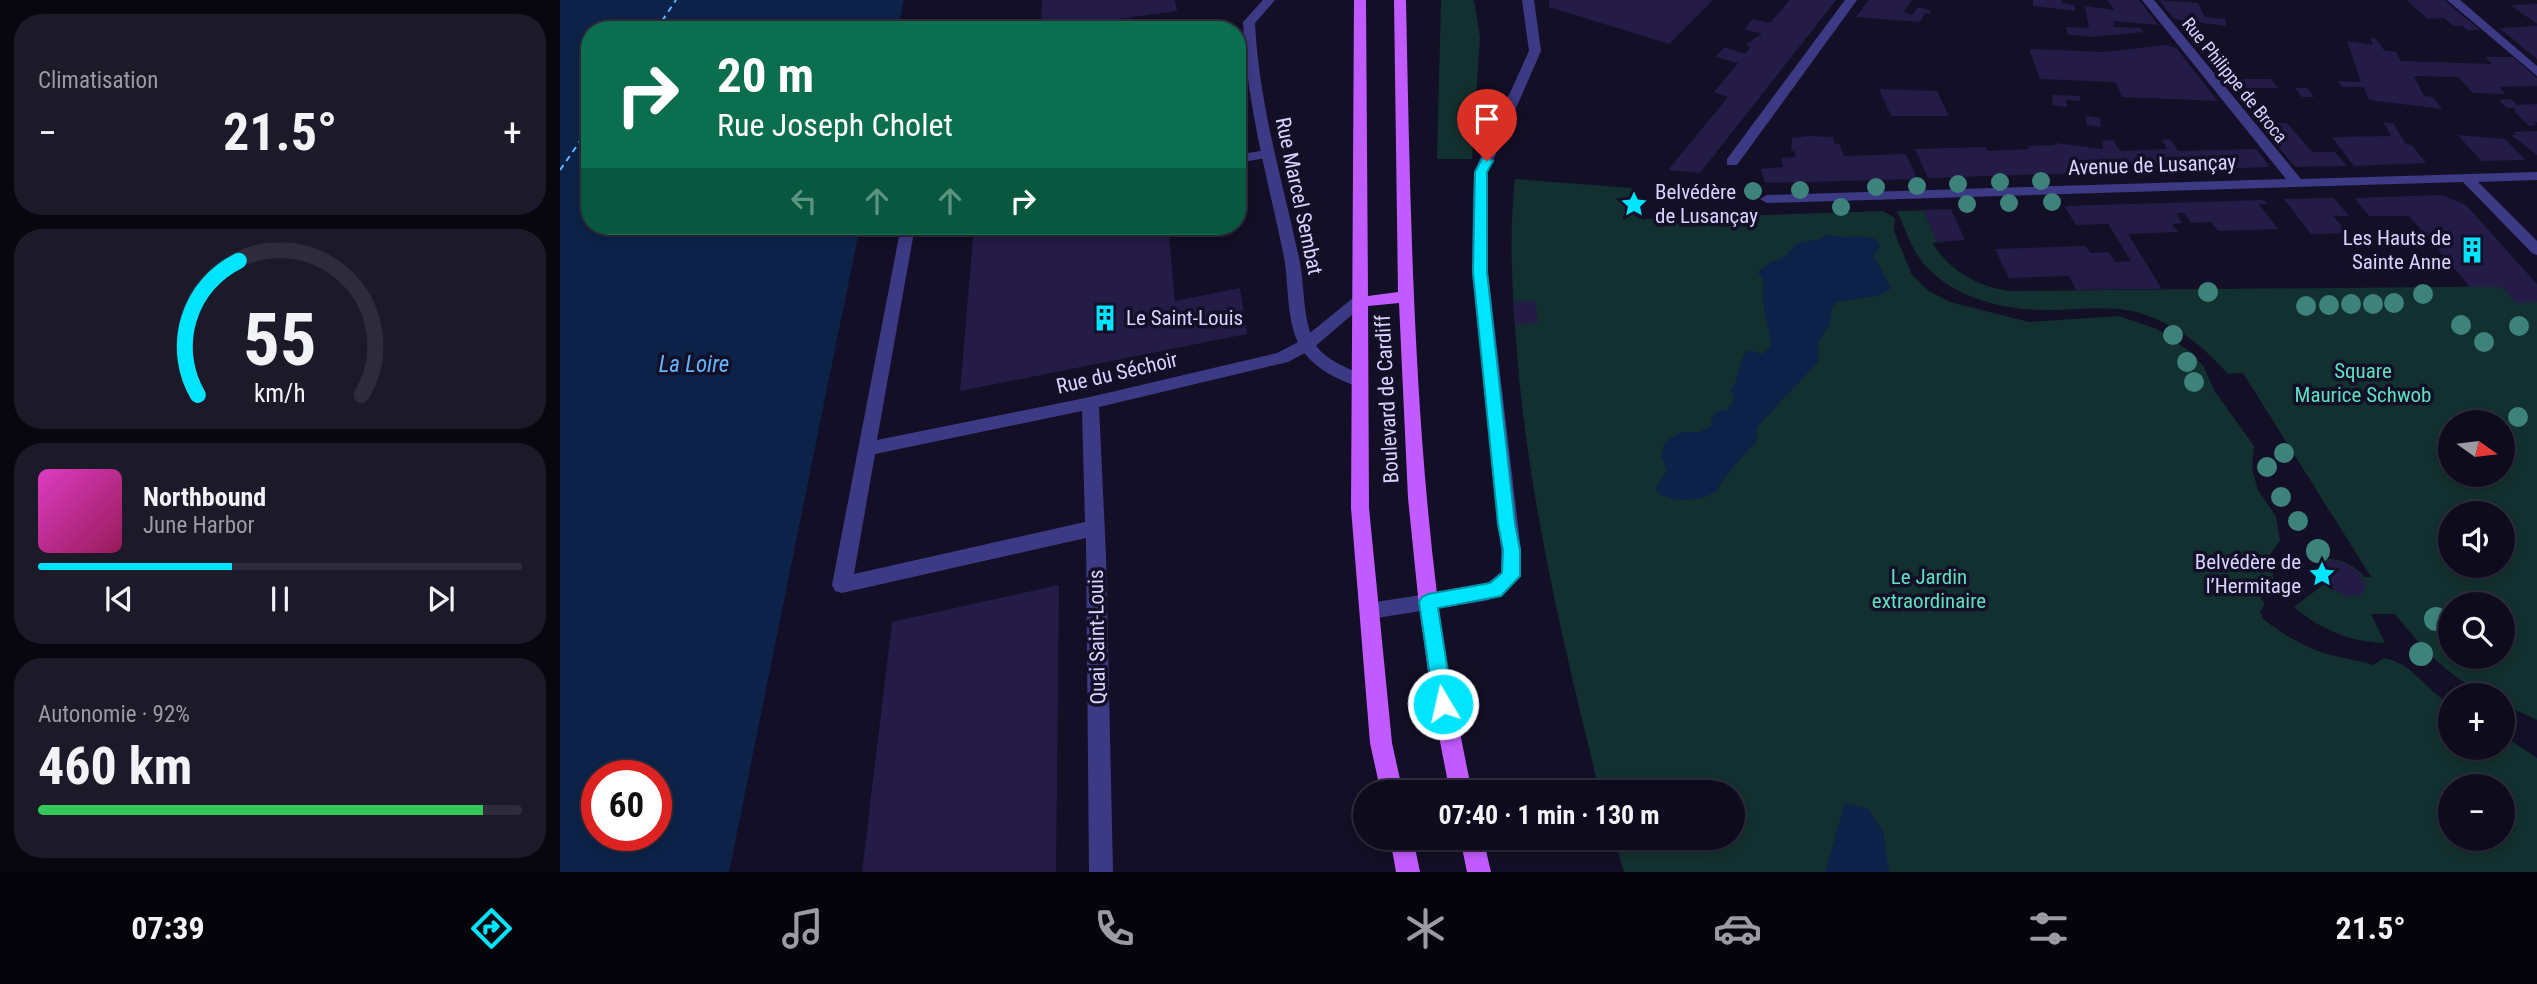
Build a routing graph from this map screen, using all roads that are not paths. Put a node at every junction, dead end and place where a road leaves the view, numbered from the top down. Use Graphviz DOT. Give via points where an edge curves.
graph roads {
  1 [pos="1269,0"];
  2 [pos="1360,0"];
  3 [pos="1400,0"];
  4 [pos="1528,0"];
  5 [pos="1851,0"];
  6 [pos="2148,0"];
  7 [pos="2453,0"];
  8 [pos="2537,72"];
  9 [pos="1266,154"];
  10 [pos="1246,157"];
  11 [pos="1732,162"];
  12 [pos="2537,176"];
  13 [pos="2466,178"];
  14 [pos="2296,182"];
  15 [pos="1768,199"];
  16 [pos="906,235"];
  17 [pos="2537,250"];
  18 [pos="1406,297"];
  19 [pos="1359,302"];
  20 [pos="1306,345"];
  21 [pos="1360,381"];
  22 [pos="1090,403"];
  23 [pos="867,449"];
  24 [pos="1094,528"];
  25 [pos="1428,602"];
  26 [pos="1370,610"];
  27 [pos="1389,780"];
  28 [pos="1458,780"];
  29 [pos="1403,850"];
  30 [pos="1474,850"];
  31 [pos="1101,872"];
  32 [pos="1408,872"];
  33 [pos="1479,872"];
  1 -- 9 [label="street, Rue Marcel Sembat" via="1249,22 1250,62"];
  2 -- 19 [label="main road, Boulevard de Cardiff"];
  3 -- 18 [label="main road, Boulevard de Cardiff"];
  4 -- 25 [label="street" via="1535,51 1481,172 1480,198 1480,272 1511,576 1494,590"];
  5 -- 11 [label="street"];
  6 -- 14 [label="street, Rue Philippe de Broca"];
  7 -- 8 [label="street"];
  9 -- 10 [label="street"];
  9 -- 20 [label="street, Rue Marcel Sembat" via="1292,261"];
  12 -- 13 [label="street, Avenue de Lusançay"];
  13 -- 14 [label="street, Avenue de Lusançay"];
  13 -- 17 [label="street"];
  14 -- 15 [label="street, Avenue de Lusançay"];
  16 -- 23 [label="street"];
  18 -- 19 [label="main road"];
  18 -- 25 [label="main road, Boulevard de Cardiff" via="1416,486"];
  19 -- 20 [label="street, Rue du Séchoir"];
  19 -- 21 [label="main road, Boulevard de Cardiff"];
  20 -- 21 [label="street" via="1329,366"];
  20 -- 22 [label="street, Rue du Séchoir" via="1282,358"];
  21 -- 26 [label="main road, Boulevard de Cardiff" via="1360,508"];
  22 -- 23 [label="street, Rue du Séchoir"];
  22 -- 24 [label="street, Quai Saint-Louis"];
  23 -- 24 [label="street" via="842,585"];
  24 -- 31 [label="street, Quai Saint-Louis"];
  25 -- 26 [label="street"];
  25 -- 28 [label="main road, Boulevard de Cardiff"];
  26 -- 27 [label="main road, Boulevard de Cardiff" via="1381,743"];
  29 -- 32 [label="main road"];
  30 -- 33 [label="main road"];
}
